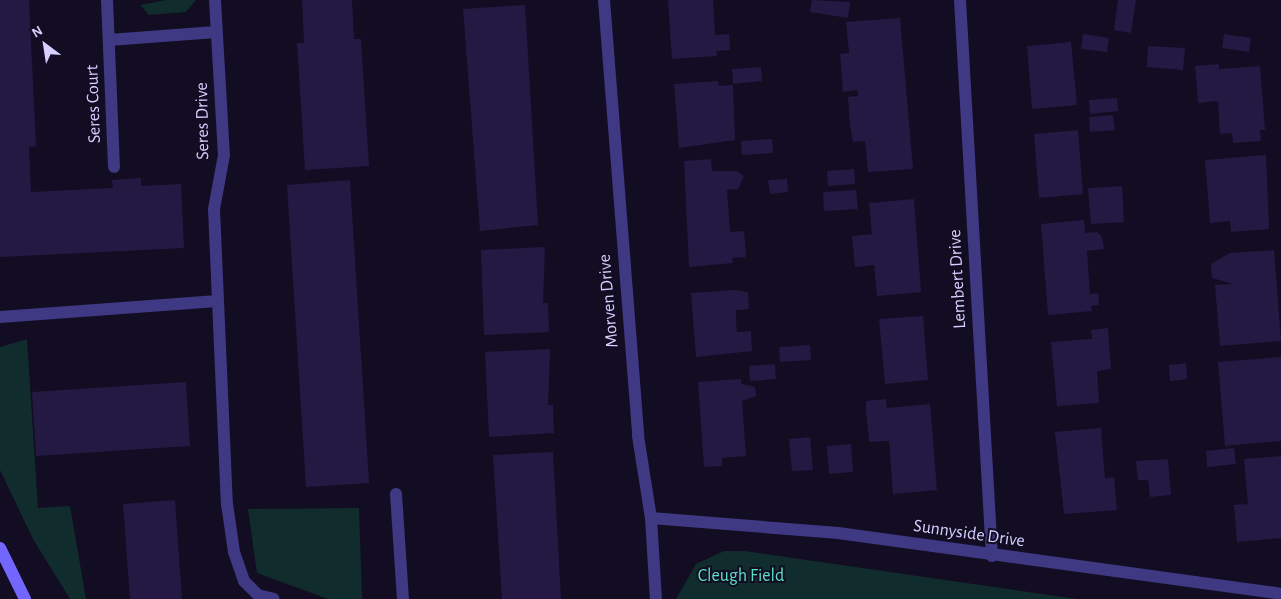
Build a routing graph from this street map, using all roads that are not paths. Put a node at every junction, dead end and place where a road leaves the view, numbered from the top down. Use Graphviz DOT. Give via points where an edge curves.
graph roads {
  1 [pos="107,0"];
  2 [pos="215,0"];
  3 [pos="604,0"];
  4 [pos="960,0"];
  5 [pos="216,32"];
  6 [pos="109,40"];
  7 [pos="114,167"];
  8 [pos="217,301"];
  9 [pos="0,317"];
  10 [pos="396,494"];
  11 [pos="651,518"];
  12 [pos="0,548"];
  13 [pos="992,556"];
  14 [pos="1281,594"];
  15 [pos="257,597"];
  16 [pos="25,599"];
  17 [pos="274,599"];
  18 [pos="403,599"];
  19 [pos="656,599"];
  1 -- 6 [label="street, Seres Court"];
  2 -- 5 [label="street, Seres Drive"];
  3 -- 11 [label="street, Morven Drive" via="638,436"];
  4 -- 13 [label="street, Lembert Drive"];
  5 -- 6 [label="street, Seres Court"];
  5 -- 8 [label="street, Seres Drive" via="224,155 214,209"];
  6 -- 7 [label="street, Seres Court"];
  8 -- 9 [label="street"];
  8 -- 15 [label="street, Seres Drive" via="230,523 244,581"];
  10 -- 18 [label="street"];
  11 -- 13 [label="street, Sunnyside Drive" via="838,533"];
  11 -- 19 [label="street, Morven Drive"];
  12 -- 16 [label="street"];
  13 -- 14 [label="street, Sunnyside Drive"];
  15 -- 17 [label="street, Seres Drive"];
}
